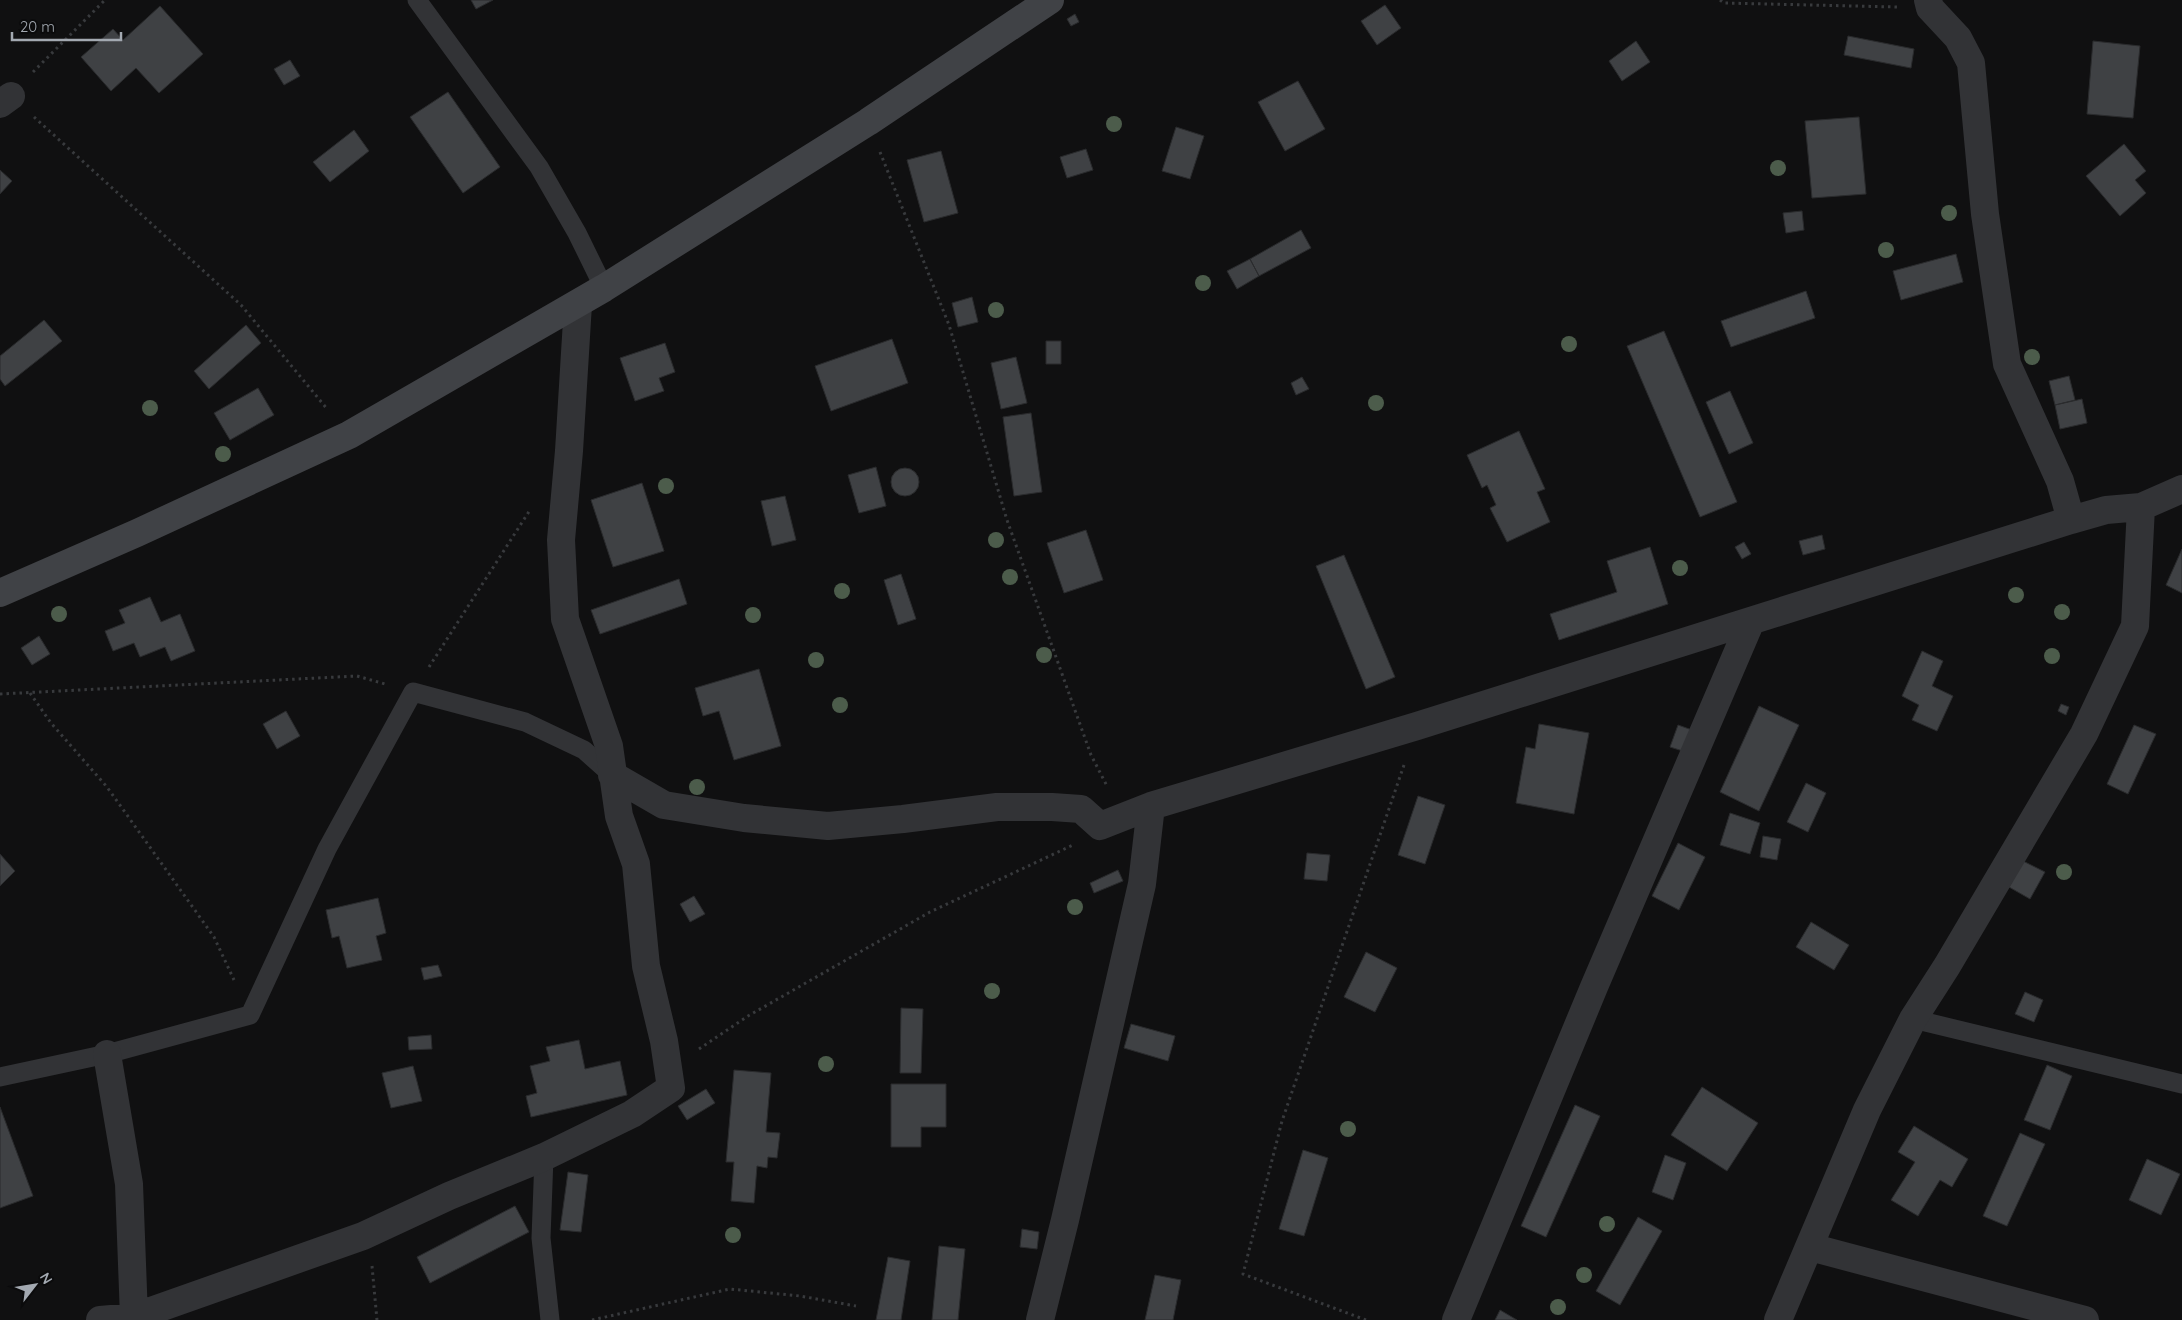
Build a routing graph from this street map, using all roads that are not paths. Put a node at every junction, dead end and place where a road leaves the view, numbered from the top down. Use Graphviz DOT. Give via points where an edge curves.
graph roads {
  1 [pos="417,0"];
  2 [pos="1050,0"];
  3 [pos="1929,4"];
  4 [pos="604,288"];
  5 [pos="578,304"];
  6 [pos="2182,489"];
  7 [pos="2141,507"];
  8 [pos="2071,520"];
  9 [pos="0,593"];
  10 [pos="1751,621"];
  11 [pos="612,775"];
  12 [pos="1151,806"];
  13 [pos="1913,1019"];
  14 [pos="107,1054"];
  15 [pos="0,1077"];
  16 [pos="2182,1084"];
  17 [pos="544,1157"];
  18 [pos="1810,1247"];
  19 [pos="134,1317"];
  20 [pos="100,1320"];
  21 [pos="550,1320"];
  22 [pos="1040,1320"];
  23 [pos="1456,1320"];
  24 [pos="1778,1320"];
  25 [pos="2085,1320"];
  1 -- 4 [label="lane" via="539,167"];
  2 -- 4 [label="street" via="868,122"];
  3 -- 8 [label="street" via="1958,38 1971,63 1984,214 2007,364 2060,481"];
  4 -- 5 [label="street"];
  5 -- 9 [label="street" via="349,435 137,534"];
  5 -- 11 [label="street" via="570,451 561,540 565,619 609,746"];
  6 -- 7 [label="street"];
  7 -- 8 [label="street" via="2106,510"];
  7 -- 13 [label="street" via="2134,626 2084,734"];
  8 -- 10 [label="street"];
  10 -- 12 [label="street"];
  10 -- 23 [label="street"];
  11 -- 12 [label="street" via="664,805 744,818 828,826 997,807 1081,809 1111,821"];
  11 -- 14 [label="lane" via="584,750 525,722 413,692 327,849 250,1015"];
  11 -- 17 [label="street" via="619,816 636,864 646,966 664,1041 671,1088 632,1114"];
  12 -- 22 [label="street" via="1142,884"];
  13 -- 16 [label="lane"];
  13 -- 18 [label="street" via="1867,1110"];
  14 -- 15 [label="lane"];
  14 -- 19 [label="street" via="129,1184"];
  17 -- 19 [label="street" via="363,1236"];
  17 -- 21 [label="lane" via="541,1238"];
  18 -- 24 [label="street"];
  18 -- 25 [label="street"];
  19 -- 20 [label="street"];
}
